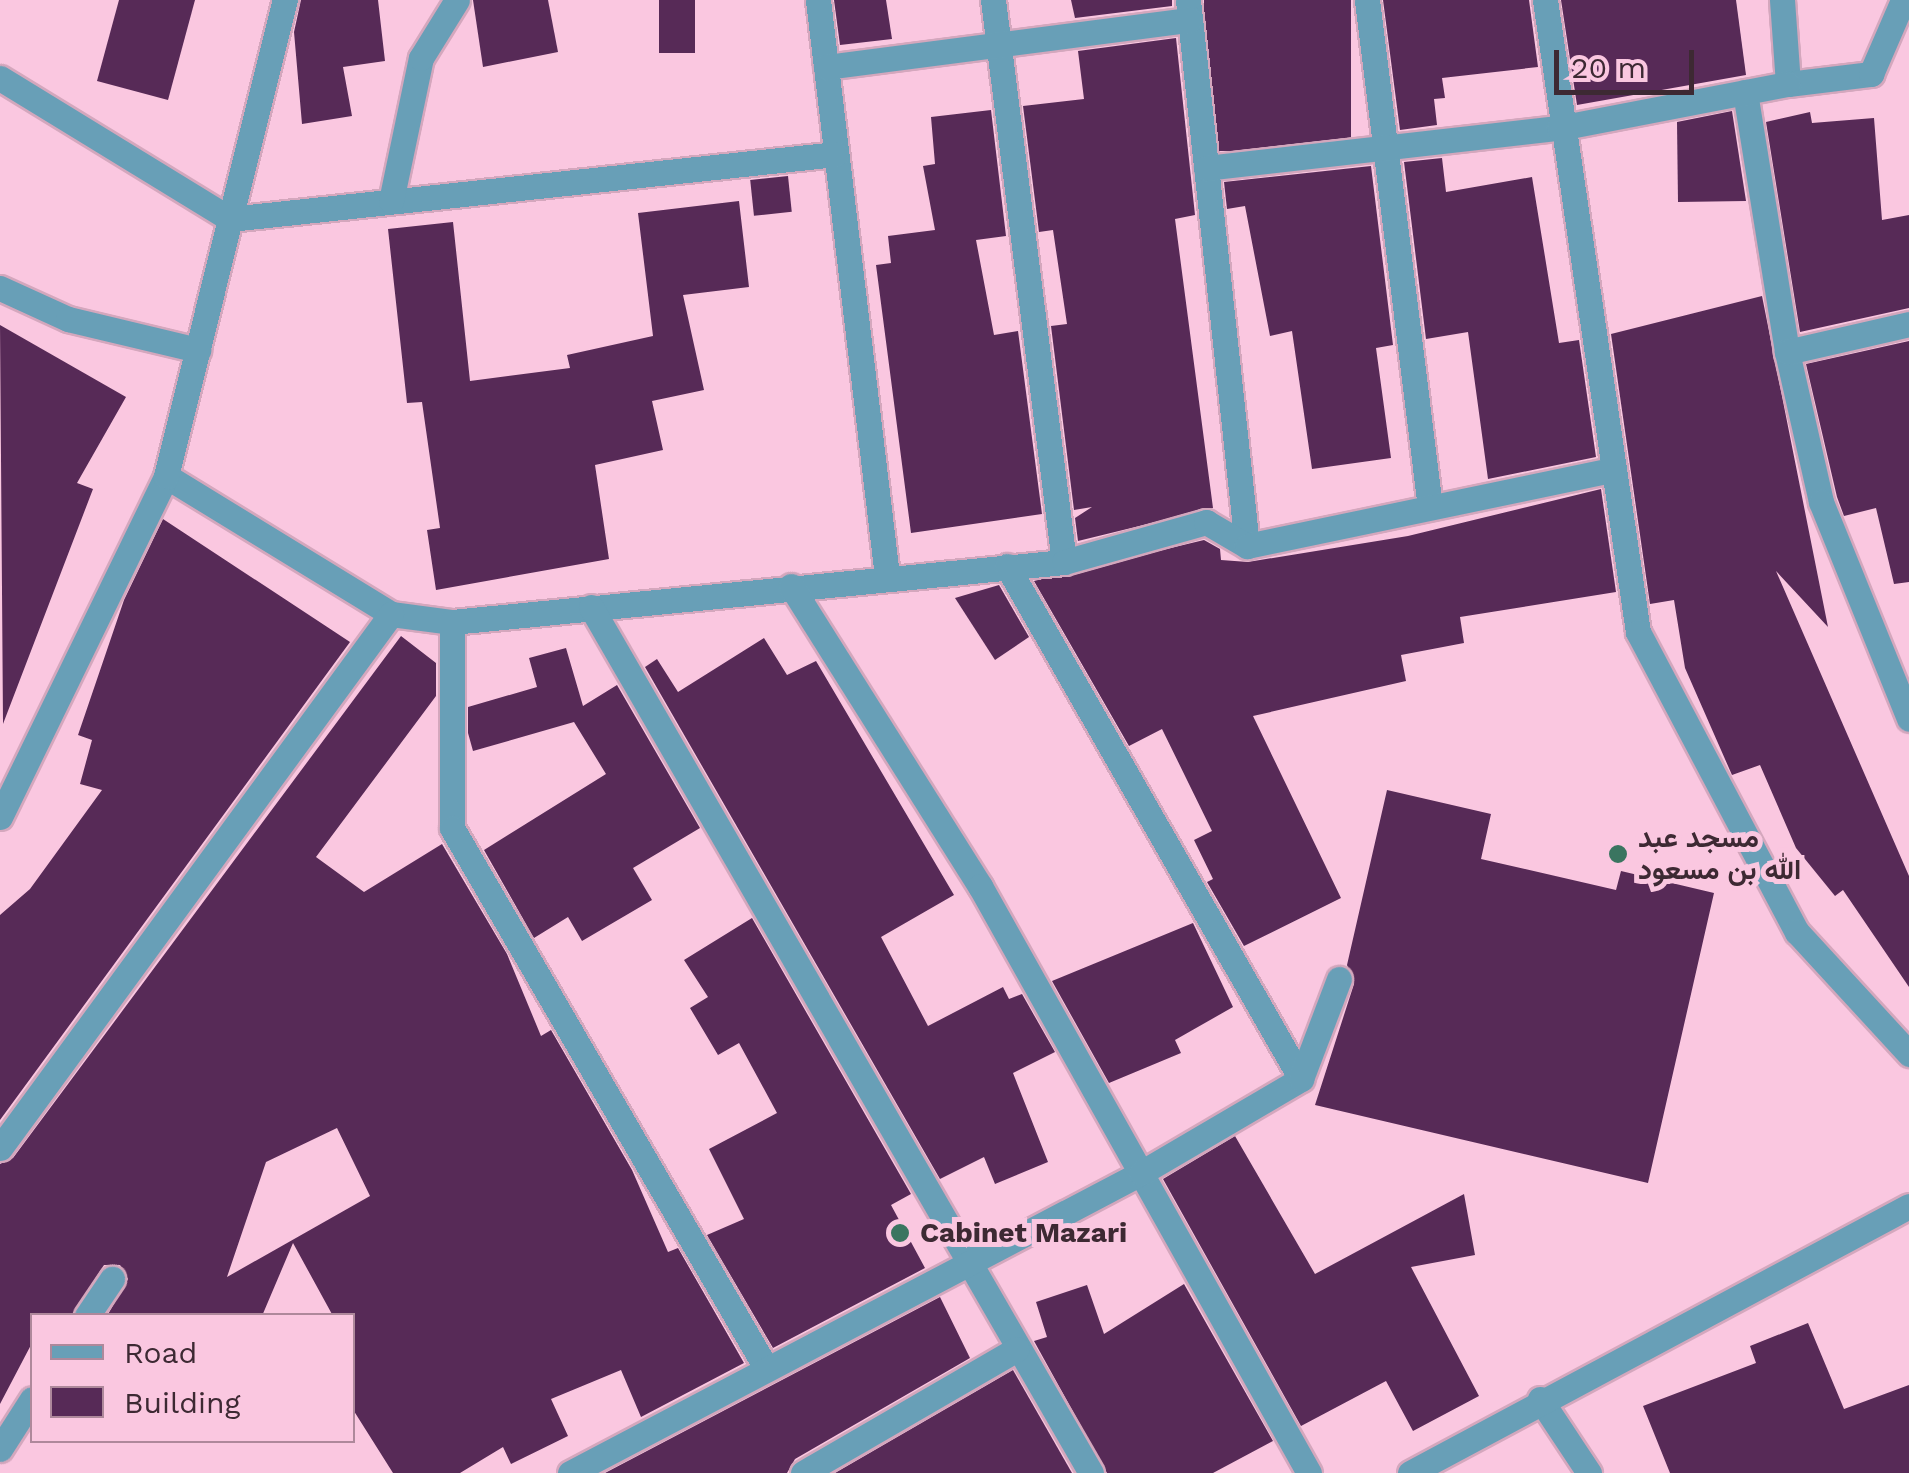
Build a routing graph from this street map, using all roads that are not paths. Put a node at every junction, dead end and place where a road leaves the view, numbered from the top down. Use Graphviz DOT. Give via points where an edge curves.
graph roads {
  1 [pos="285,0"];
  2 [pos="456,0"];
  3 [pos="818,0"];
  4 [pos="993,0"];
  5 [pos="1367,0"];
  6 [pos="1545,0"];
  7 [pos="1782,0"];
  8 [pos="1902,0"];
  9 [pos="1189,10"];
  10 [pos="998,44"];
  11 [pos="826,67"];
  12 [pos="0,78"];
  13 [pos="1788,84"];
  14 [pos="1745,92"];
  15 [pos="1559,128"];
  16 [pos="1384,143"];
  17 [pos="836,154"];
  18 [pos="1206,168"];
  19 [pos="391,201"];
  20 [pos="230,219"];
  21 [pos="0,288"];
  22 [pos="1909,324"];
  23 [pos="198,350"];
  24 [pos="1787,352"];
  25 [pos="1612,470"];
  26 [pos="166,476"];
  27 [pos="1430,507"];
  28 [pos="1247,546"];
  29 [pos="1064,562"];
  30 [pos="1007,566"];
  31 [pos="888,576"];
  32 [pos="790,586"];
  33 [pos="591,608"];
  34 [pos="391,614"];
  35 [pos="452,622"];
  36 [pos="1909,719"];
  37 [pos="0,817"];
  38 [pos="1339,978"];
  39 [pos="1909,1054"];
  40 [pos="1301,1080"];
  41 [pos="0,1148"];
  42 [pos="1141,1173"];
  43 [pos="1909,1206"];
  44 [pos="972,1257"];
  45 [pos="112,1278"];
  46 [pos="90,1313"];
  47 [pos="1017,1349"];
  48 [pos="766,1368"];
  49 [pos="1540,1399"];
  50 [pos="30,1402"];
  51 [pos="0,1449"];
  52 [pos="570,1473"];
  53 [pos="803,1473"];
  54 [pos="1091,1473"];
  55 [pos="1309,1473"];
  56 [pos="1410,1473"];
  57 [pos="1589,1473"];
  1 -- 20 [label="street"];
  2 -- 19 [label="street" via="422,58"];
  3 -- 11 [label="street"];
  4 -- 10 [label="street"];
  5 -- 16 [label="street"];
  6 -- 15 [label="street"];
  7 -- 13 [label="street"];
  8 -- 13 [label="street" via="1871,74"];
  9 -- 10 [label="street"];
  9 -- 18 [label="street"];
  10 -- 11 [label="street"];
  10 -- 29 [label="street"];
  11 -- 17 [label="street"];
  12 -- 20 [label="street"];
  13 -- 14 [label="street"];
  14 -- 15 [label="street"];
  14 -- 24 [label="street"];
  15 -- 16 [label="street"];
  15 -- 25 [label="street"];
  16 -- 18 [label="street"];
  16 -- 27 [label="street"];
  17 -- 19 [label="street"];
  17 -- 31 [label="street"];
  18 -- 28 [label="street"];
  19 -- 20 [label="street"];
  20 -- 23 [label="street"];
  21 -- 23 [label="street" via="68,320"];
  22 -- 24 [label="street"];
  23 -- 26 [label="street"];
  24 -- 36 [label="street" via="1821,502"];
  25 -- 27 [label="street"];
  25 -- 39 [label="street" via="1638,632 1796,932"];
  26 -- 34 [label="street"];
  26 -- 37 [label="street"];
  27 -- 28 [label="street"];
  28 -- 29 [label="street" via="1206,522"];
  29 -- 30 [label="street"];
  30 -- 31 [label="street"];
  30 -- 40 [label="street"];
  31 -- 32 [label="street"];
  32 -- 33 [label="street"];
  32 -- 42 [label="street" via="980,886"];
  33 -- 35 [label="street"];
  33 -- 44 [label="street"];
  34 -- 35 [label="street"];
  34 -- 41 [label="street"];
  35 -- 48 [label="street" via="452,828"];
  38 -- 40 [label="street"];
  40 -- 42 [label="street"];
  42 -- 44 [label="street"];
  42 -- 55 [label="street"];
  43 -- 49 [label="street"];
  44 -- 47 [label="street"];
  44 -- 48 [label="street"];
  45 -- 46 [label="street"];
  47 -- 53 [label="street"];
  47 -- 54 [label="street"];
  48 -- 52 [label="street"];
  49 -- 56 [label="street"];
  49 -- 57 [label="street"];
  50 -- 51 [label="street"];
}
